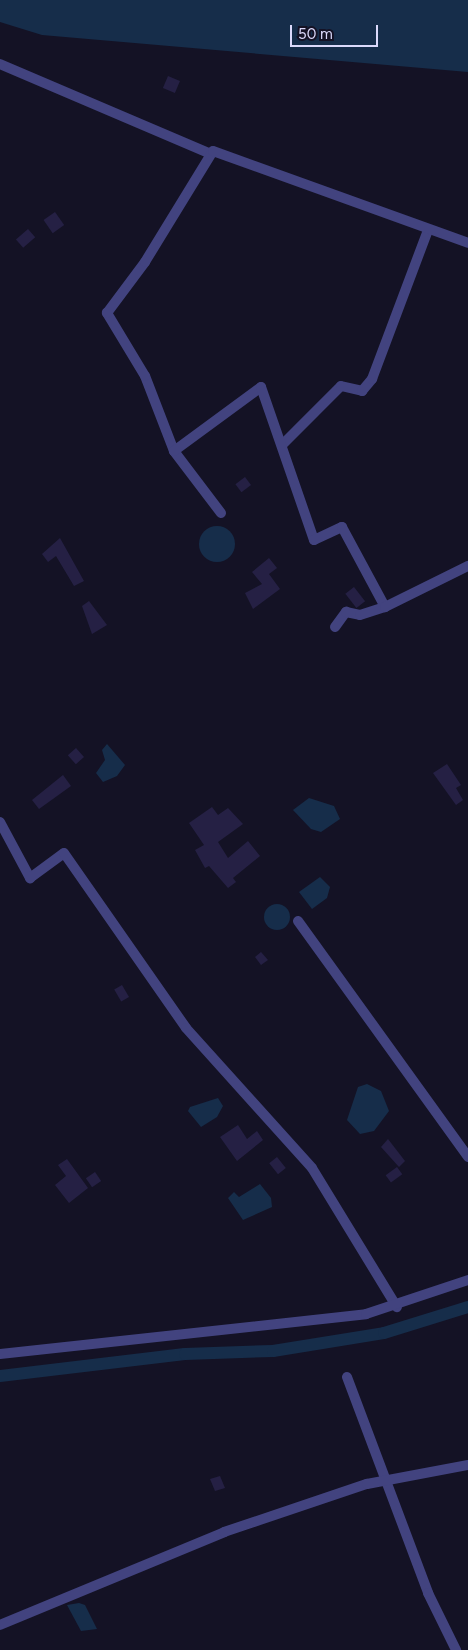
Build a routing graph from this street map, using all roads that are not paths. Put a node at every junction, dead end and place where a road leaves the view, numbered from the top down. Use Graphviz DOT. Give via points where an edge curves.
graph roads {
  1 [pos="0,64"];
  2 [pos="211,154"];
  3 [pos="428,230"];
  4 [pos="468,243"];
  5 [pos="282,445"];
  6 [pos="174,451"];
  7 [pos="221,513"];
  8 [pos="468,566"];
  9 [pos="385,607"];
  10 [pos="336,627"];
  11 [pos="0,822"];
  12 [pos="298,921"];
  13 [pos="468,1157"];
  14 [pos="468,1280"];
  15 [pos="397,1307"];
  16 [pos="0,1354"];
  17 [pos="347,1377"];
  18 [pos="468,1465"];
  19 [pos="386,1484"];
  20 [pos="0,1625"];
  21 [pos="456,1650"];
  1 -- 2 [label="street"];
  2 -- 3 [label="street" via="213,150"];
  2 -- 6 [label="street" via="145,262 107,312 145,376"];
  3 -- 4 [label="street"];
  3 -- 5 [label="street" via="372,379 362,391 341,386"];
  5 -- 6 [label="street" via="261,387"];
  5 -- 9 [label="street" via="314,540 342,527"];
  6 -- 7 [label="street"];
  8 -- 9 [label="street"];
  9 -- 10 [label="street" via="360,615 346,612"];
  11 -- 15 [label="street" via="30,878 64,853 186,1028 312,1168"];
  12 -- 13 [label="street"];
  14 -- 15 [label="street"];
  15 -- 16 [label="street" via="166,1338"];
  17 -- 19 [label="street"];
  18 -- 19 [label="street"];
  19 -- 20 [label="street" via="367,1484 224,1532"];
  19 -- 21 [label="street" via="428,1593"];
}
